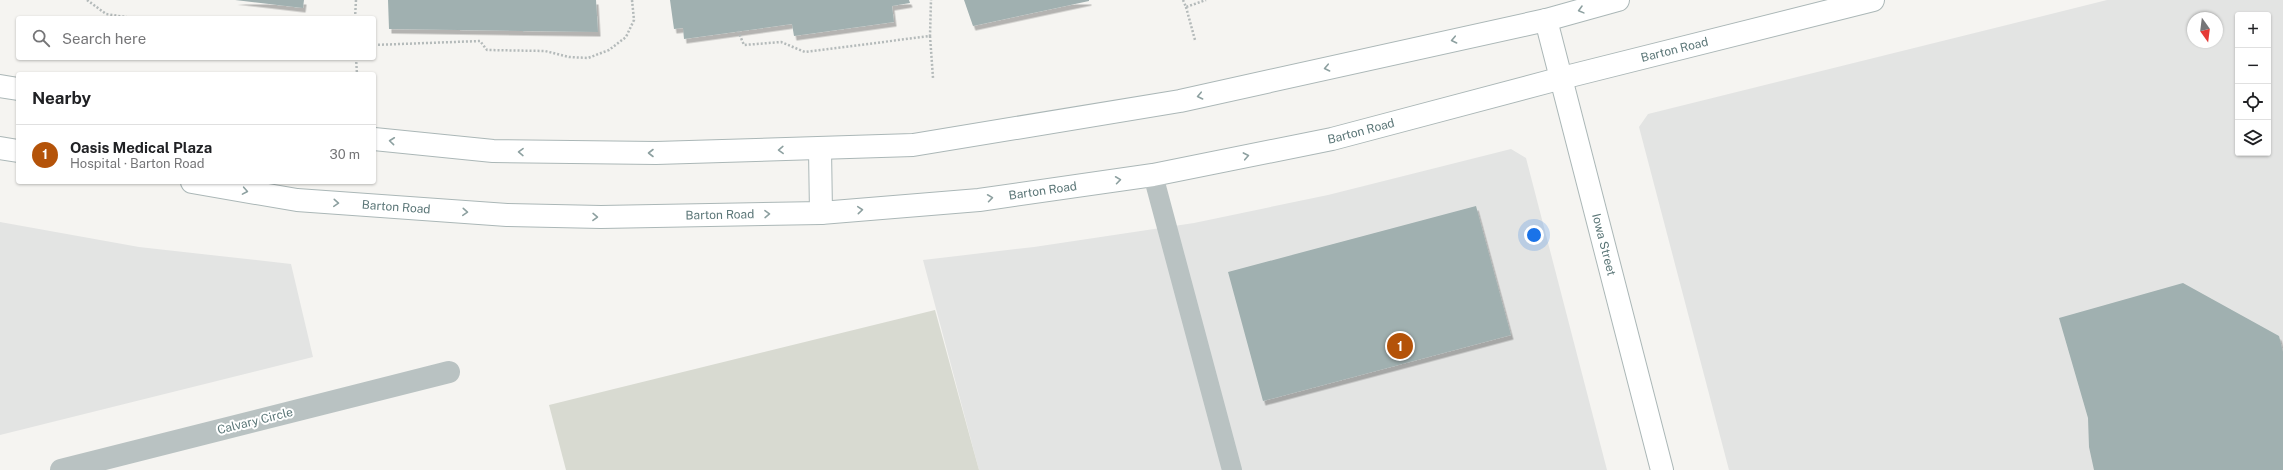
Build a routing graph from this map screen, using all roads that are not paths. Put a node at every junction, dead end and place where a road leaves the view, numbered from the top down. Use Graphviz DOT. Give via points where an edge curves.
graph roads {
  1 [pos="1618,0"];
  2 [pos="1873,0"];
  3 [pos="1546,20"];
  4 [pos="1562,78"];
  5 [pos="0,86"];
  6 [pos="16,90"];
  7 [pos="376,139"];
  8 [pos="0,148"];
  9 [pos="820,149"];
  10 [pos="16,152"];
  11 [pos="1152,175"];
  12 [pos="204,184"];
  13 [pos="821,213"];
  14 [pos="449,372"];
  15 [pos="72,469"];
  16 [pos="1232,470"];
  17 [pos="1662,470"];
  1 -- 3 [label="main road, one-way"];
  2 -- 4 [label="main road, Barton Road"];
  3 -- 4 [label="main road, Iowa Street"];
  3 -- 9 [label="main road, one-way" via="1180,101 913,146"];
  11 -- 4 [label="main road, Barton Road, one-way" via="1332,139"];
  4 -- 17 [label="main road, Iowa Street"];
  5 -- 6 [label="main road"];
  9 -- 7 [label="main road, one-way" via="656,154 493,151"];
  8 -- 10 [label="main road"];
  9 -- 13 [label="main road"];
  13 -- 11 [label="main road, Barton Road, one-way" via="979,200"];
  11 -- 16 [label="lane"];
  12 -- 13 [label="main road, Barton Road, one-way" via="297,200 507,215 600,217"];
  14 -- 15 [label="street, Calvary Circle"];
}
